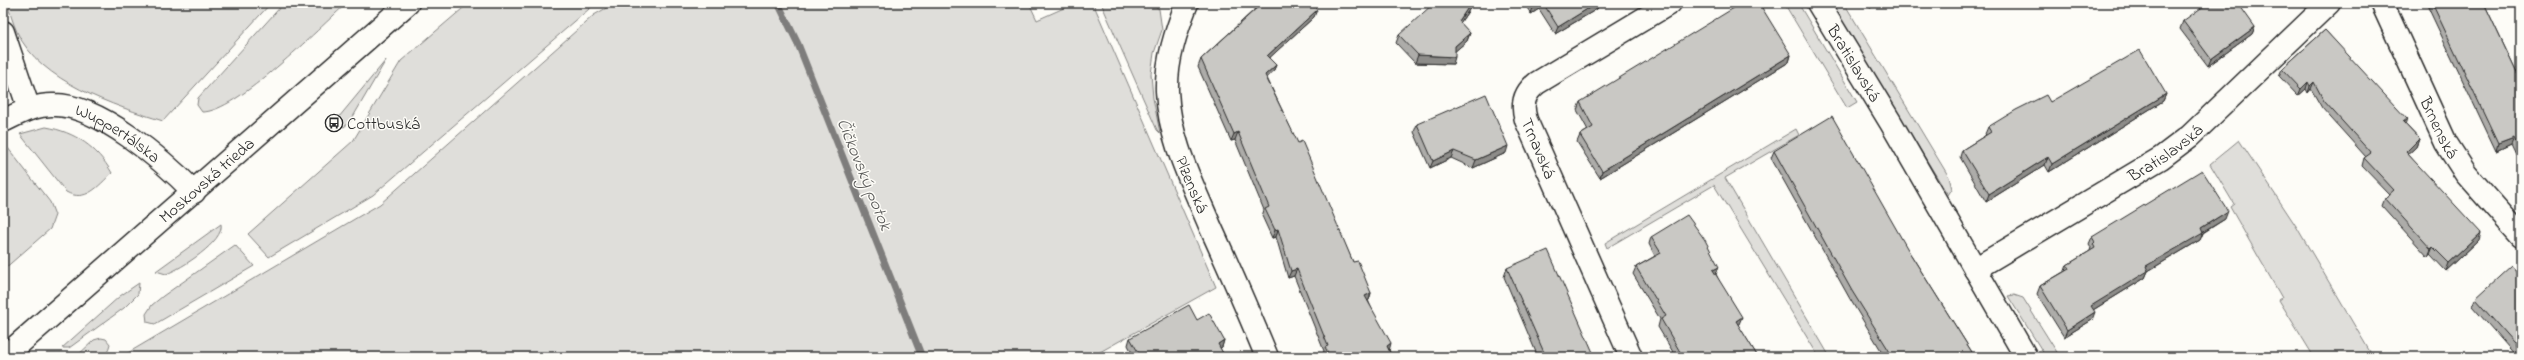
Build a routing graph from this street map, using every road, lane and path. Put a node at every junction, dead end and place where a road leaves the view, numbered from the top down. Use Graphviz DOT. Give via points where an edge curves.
graph roads {
  1 [pos="408,3"];
  2 [pos="1187,3"];
  3 [pos="1670,3"];
  4 [pos="1818,3"];
  5 [pos="2329,3"];
  6 [pos="2382,3"];
  7 [pos="3,32"];
  8 [pos="29,109"];
  9 [pos="3,121"];
  10 [pos="194,192"];
  11 [pos="2521,236"];
  12 [pos="1975,269"];
  13 [pos="4,357"];
  14 [pos="1267,357"];
  15 [pos="1631,357"];
  16 [pos="2026,357"];
  1 -- 10 [label="street, Moskovská trieda"];
  2 -- 14 [label="street, Plzenská" via="1169,65 1167,91 1171,123 1178,149 1196,194"];
  3 -- 15 [label="street, Trnavská" via="1537,83 1525,95 1523,104 1526,120"];
  4 -- 12 [label="street, Bratislavská"];
  5 -- 12 [label="street, Bratislavská" via="2190,136 2161,158"];
  6 -- 11 [label="street, Brnenská" via="2446,143 2466,174"];
  7 -- 8 [label="street"];
  8 -- 9 [label="street, Wuppertálska"];
  8 -- 10 [label="street, Wuppertálska" via="55,104 94,116 148,150"];
  10 -- 13 [label="street, Moskovská trieda"];
  12 -- 16 [label="street, Bratislavská"];
}
